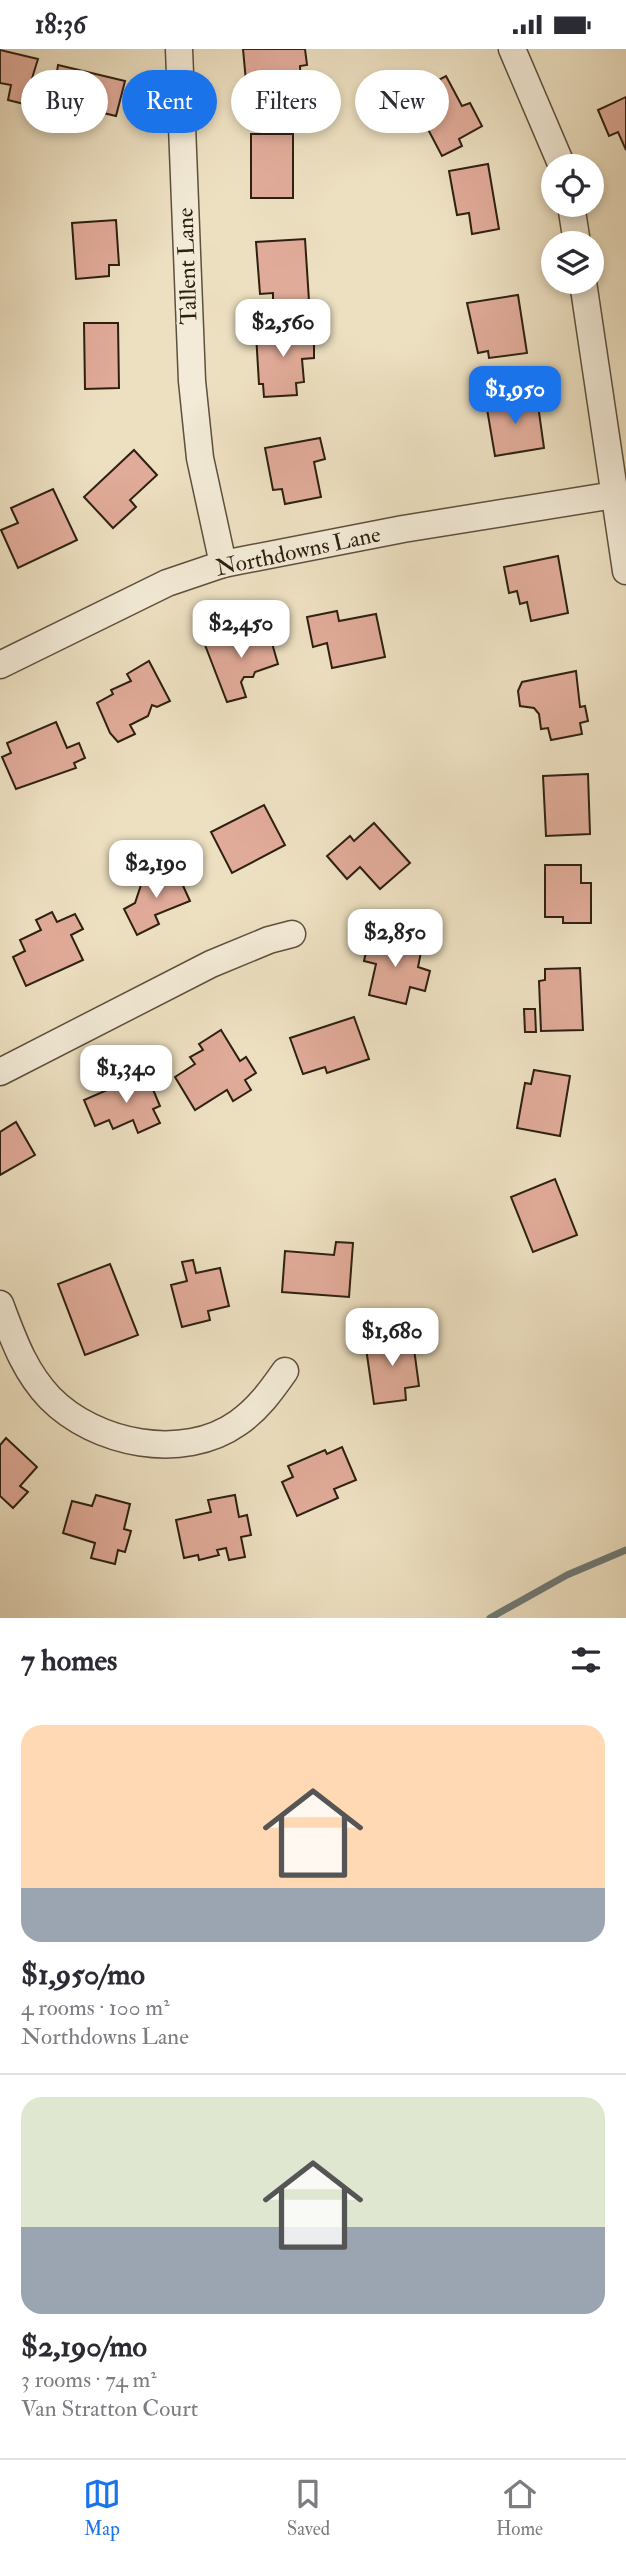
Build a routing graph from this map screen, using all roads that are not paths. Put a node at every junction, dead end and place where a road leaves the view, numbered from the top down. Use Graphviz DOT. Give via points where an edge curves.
graph roads {
  1 [pos="179,49"];
  2 [pos="512,49"];
  3 [pos="557,154"];
  4 [pos="585,294"];
  5 [pos="614,495"];
  6 [pos="223,564"];
  7 [pos="626,571"];
  8 [pos="0,666"];
  9 [pos="292,934"];
  10 [pos="0,1072"];
  11 [pos="0,1304"];
  12 [pos="285,1371"];
  1 -- 6 [label="street, Tallent Lane" via="192,381 200,458"];
  2 -- 3 [label="street"];
  4 -- 5 [label="street"];
  5 -- 6 [label="street, Northdowns Lane"];
  5 -- 7 [label="street"];
  6 -- 8 [label="street, Northdowns Lane" via="167,583"];
  9 -- 10 [label="street" via="211,964"];
  11 -- 12 [label="street" via="24,1364 51,1399 99,1431 126,1440 173,1444 202,1439 236,1425 254,1411"];
}
